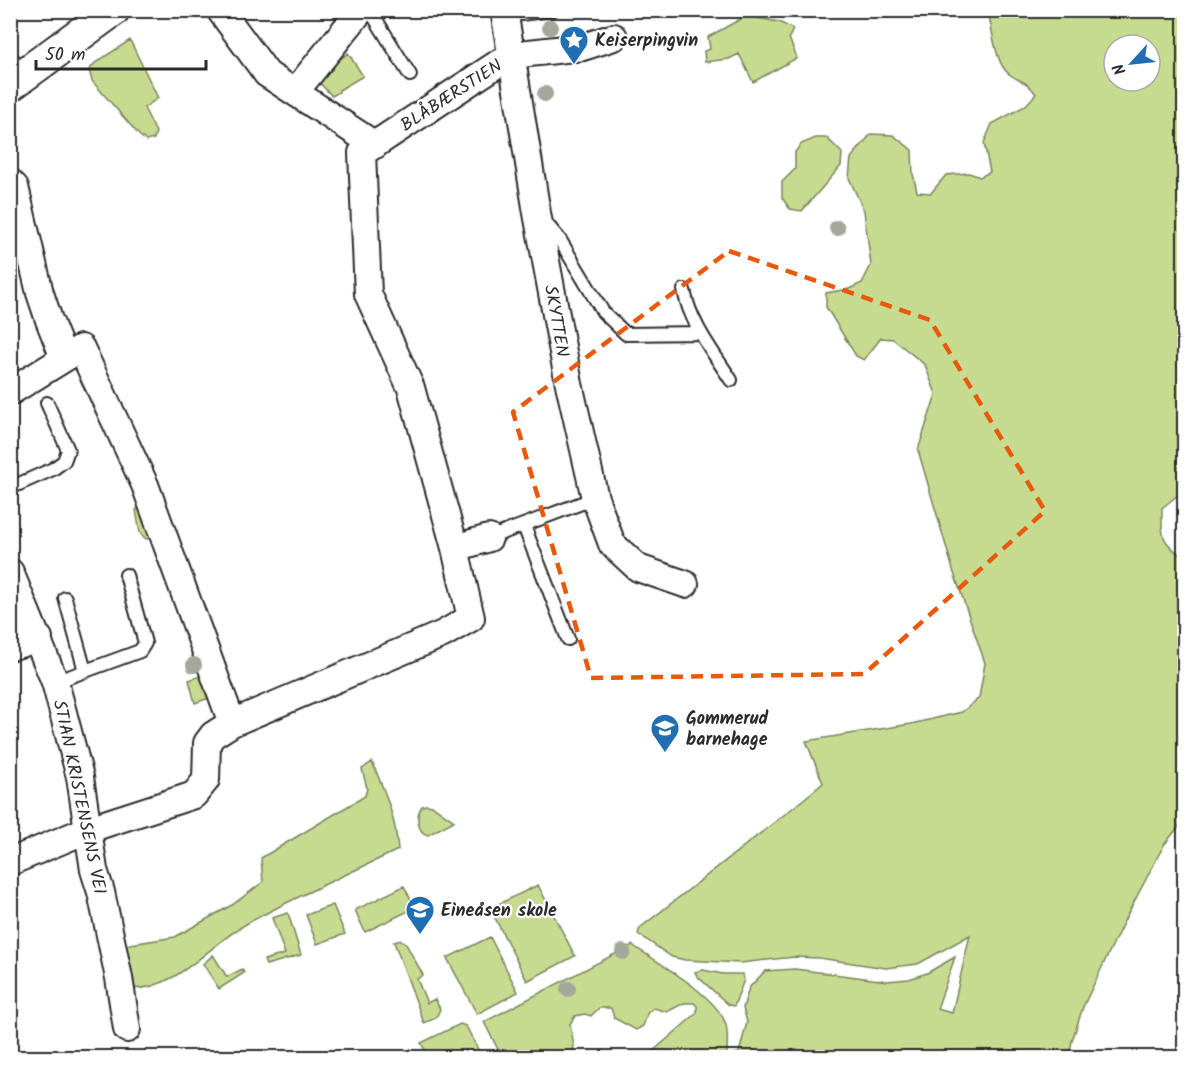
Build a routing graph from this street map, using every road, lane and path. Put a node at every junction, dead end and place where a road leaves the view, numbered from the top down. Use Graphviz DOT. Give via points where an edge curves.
graph roads {
  1 [pos="113,10"];
  2 [pos="220,10"];
  3 [pos="361,10"];
  4 [pos="370,10"];
  5 [pos="552,10"];
  6 [pos="504,13"];
  7 [pos="614,36"];
  8 [pos="511,55"];
  9 [pos="16,72"];
  10 [pos="410,75"];
  11 [pos="295,93"];
  12 [pos="369,149"];
  13 [pos="10,182"];
  14 [pos="537,213"];
  15 [pos="684,290"];
  16 [pos="701,333"];
  17 [pos="73,353"];
  18 [pos="730,380"];
  19 [pos="10,392"];
  20 [pos="47,403"];
  21 [pos="10,488"];
  22 [pos="594,498"];
  23 [pos="524,526"];
  24 [pos="489,538"];
  25 [pos="455,548"];
  26 [pos="10,572"];
  27 [pos="126,575"];
  28 [pos="685,584"];
  29 [pos="64,598"];
  30 [pos="39,638"];
  31 [pos="568,639"];
  32 [pos="10,647"];
  33 [pos="86,671"];
  34 [pos="55,682"];
  35 [pos="232,723"];
  36 [pos="89,830"];
  37 [pos="10,862"];
  38 [pos="127,1029"];
  1 -- 9 [label="street"];
  2 -- 11 [label="street" via="267,74"];
  3 -- 11 [label="street"];
  4 -- 10 [label="lane"];
  5 -- 6 [label="lane"];
  6 -- 8 [label="street, SKYTTEN"];
  7 -- 8 [label="street, BLÅBÆRSTIEN" via="583,47"];
  8 -- 12 [label="street, BLÅBÆRSTIEN"];
  8 -- 14 [label="street, SKYTTEN"];
  11 -- 12 [label="street"];
  12 -- 25 [label="street" via="368,294 411,388"];
  13 -- 17 [label="street" via="15,186 49,320"];
  14 -- 16 [label="lane" via="561,240 603,312 626,334"];
  14 -- 22 [label="street, SKYTTEN"];
  15 -- 16 [label="lane"];
  16 -- 18 [label="lane"];
  17 -- 19 [label="street"];
  17 -- 35 [label="street" via="145,484"];
  20 -- 21 [label="lane" via="68,450 64,461"];
  22 -- 23 [label="lane"];
  22 -- 28 [label="street, SKYTTEN" via="612,544 638,568"];
  23 -- 24 [label="lane"];
  23 -- 31 [label="lane"];
  24 -- 25 [label="street"];
  25 -- 35 [label="street" via="471,618 443,634"];
  26 -- 30 [label="street, STIAN KRISTENSENS VEI"];
  27 -- 33 [label="lane" via="145,643 140,651"];
  29 -- 33 [label="lane"];
  30 -- 32 [label="street"];
  30 -- 34 [label="street, STIAN KRISTENSENS VEI"];
  33 -- 34 [label="lane"];
  34 -- 36 [label="street, STIAN KRISTENSENS VEI" via="80,777"];
  35 -- 36 [label="street" via="207,743 206,780 194,795"];
  36 -- 37 [label="street"];
  36 -- 38 [label="street, STIAN KRISTENSENS VEI"];
}
